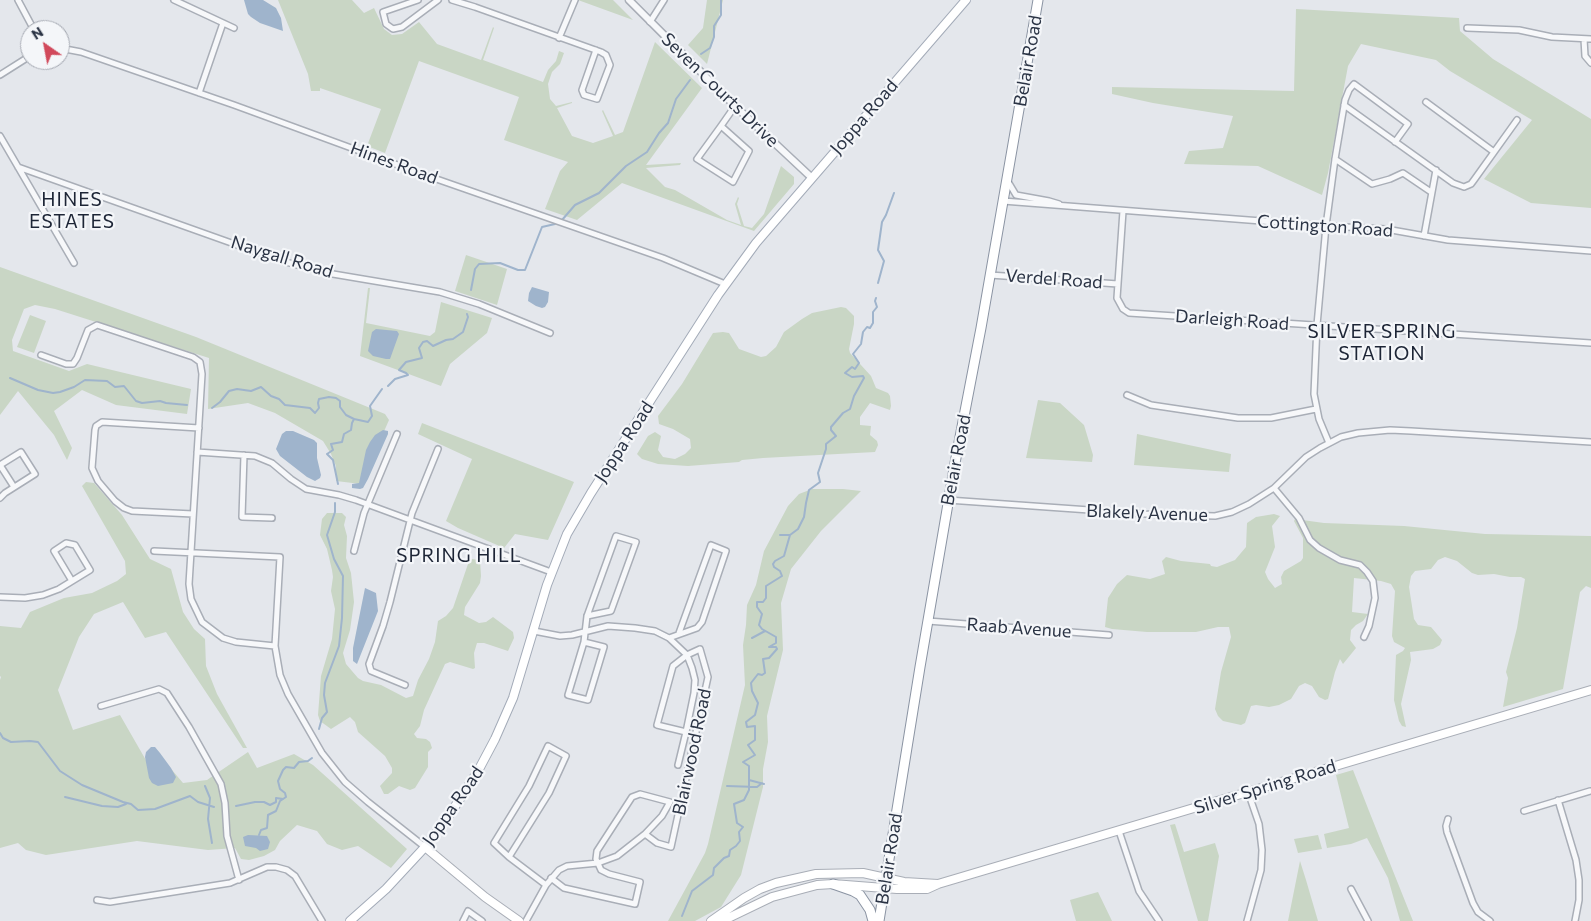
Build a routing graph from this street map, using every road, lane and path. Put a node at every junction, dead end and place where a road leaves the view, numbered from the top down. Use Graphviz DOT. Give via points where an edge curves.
graph roads {
  1 [pos="18,0"];
  2 [pos="174,0"];
  3 [pos="418,0"];
  4 [pos="438,0"];
  5 [pos="452,0"];
  6 [pos="576,0"];
  7 [pos="629,0"];
  8 [pos="966,0"];
  9 [pos="1038,0"];
  10 [pos="663,1"];
  11 [pos="29,20"];
  12 [pos="650,22"];
  13 [pos="223,23"];
  14 [pos="234,28"];
  15 [pos="1467,28"];
  16 [pos="559,38"];
  17 [pos="1584,39"];
  18 [pos="1591,39"];
  19 [pos="70,50"];
  20 [pos="596,50"];
  21 [pos="20,62"];
  22 [pos="1591,63"];
  23 [pos="0,75"];
  24 [pos="199,93"];
  25 [pos="1426,102"];
  26 [pos="1344,105"];
  27 [pos="735,106"];
  28 [pos="1517,120"];
  29 [pos="721,126"];
  30 [pos="0,136"];
  31 [pos="1396,142"];
  32 [pos="1494,152"];
  33 [pos="1335,159"];
  34 [pos="18,167"];
  35 [pos="1436,170"];
  36 [pos="812,178"];
  37 [pos="1006,178"];
  38 [pos="1431,192"];
  39 [pos="1002,201"];
  40 [pos="1059,204"];
  41 [pos="1123,211"];
  42 [pos="1326,226"];
  43 [pos="1424,236"];
  44 [pos="1591,250"];
  45 [pos="74,263"];
  46 [pos="990,275"];
  47 [pos="725,284"];
  48 [pos="1118,284"];
  49 [pos="1317,325"];
  50 [pos="550,333"];
  51 [pos="1591,343"];
  52 [pos="41,356"];
  53 [pos="1127,395"];
  54 [pos="1316,409"];
  55 [pos="198,428"];
  56 [pos="397,434"];
  57 [pos="1591,442"];
  58 [pos="1328,443"];
  59 [pos="438,449"];
  60 [pos="197,452"];
  61 [pos="244,455"];
  62 [pos="14,487"];
  63 [pos="1274,488"];
  64 [pos="0,498"];
  65 [pos="948,500"];
  66 [pos="367,504"];
  67 [pos="193,514"];
  68 [pos="272,518"];
  69 [pos="410,520"];
  70 [pos="154,551"];
  71 [pos="354,551"];
  72 [pos="191,553"];
  73 [pos="551,572"];
  74 [pos="72,581"];
  75 [pos="0,597"];
  76 [pos="587,616"];
  77 [pos="928,621"];
  78 [pos="534,630"];
  79 [pos="585,633"];
  80 [pos="679,633"];
  81 [pos="1109,635"];
  82 [pos="1364,637"];
  83 [pos="669,638"];
  84 [pos="584,642"];
  85 [pos="275,646"];
  86 [pos="686,655"];
  87 [pos="405,685"];
  88 [pos="1591,690"];
  89 [pos="101,706"];
  90 [pos="686,732"];
  91 [pos="678,764"];
  92 [pos="1590,791"];
  93 [pos="1248,792"];
  94 [pos="1558,800"];
  95 [pos="1524,811"];
  96 [pos="1448,819"];
  97 [pos="1119,831"];
  98 [pos="645,834"];
  99 [pos="425,847"];
  100 [pos="509,857"];
  101 [pos="598,864"];
  102 [pos="886,877"];
  103 [pos="551,878"];
  104 [pos="238,880"];
  105 [pos="833,884"];
  106 [pos="938,884"];
  107 [pos="546,885"];
  108 [pos="885,887"];
  109 [pos="1351,889"];
  110 [pos="97,900"];
  111 [pos="322,921"];
  112 [pos="350,921"];
  113 [pos="463,921"];
  114 [pos="482,921"];
  115 [pos="518,921"];
  116 [pos="526,921"];
  117 [pos="711,921"];
  118 [pos="722,921"];
  119 [pos="873,921"];
  120 [pos="880,921"];
  121 [pos="1159,921"];
  122 [pos="1247,921"];
  123 [pos="1368,921"];
  124 [pos="1490,921"];
  125 [pos="1575,921"];
  1 -- 11 [label="street"];
  2 -- 13 [label="street"];
  3 -- 4 [label="street" via="382,12 386,24 393,28 402,27"];
  5 -- 16 [label="street"];
  6 -- 16 [label="street"];
  7 -- 12 [label="street, Seven Courts Drive"];
  8 -- 36 [label="main road, Joppa Road"];
  9 -- 37 [label="highway, Belair Road"];
  10 -- 12 [label="street"];
  12 -- 27 [label="street, Seven Courts Drive"];
  13 -- 14 [label="street"];
  13 -- 24 [label="street"];
  15 -- 17 [label="street" via="1520,30"];
  16 -- 20 [label="street"];
  17 -- 18 [label="street"];
  17 -- 22 [label="street" via="1583,52"];
  19 -- 24 [label="street, Hines Road"];
  20 -- 20 [label="street" via="582,90 584,95 597,99 610,65 606,55"];
  21 -- 23 [label="street"];
  24 -- 47 [label="street, Hines Road" via="656,255"];
  25 -- 32 [label="street"];
  26 -- 31 [label="street"];
  26 -- 31 [label="street" via="1354,84 1408,124"];
  26 -- 33 [label="street"];
  27 -- 29 [label="street"];
  27 -- 36 [label="street, Seven Courts Drive"];
  28 -- 32 [label="street"];
  29 -- 29 [label="street" via="697,159 733,182 749,151"];
  30 -- 34 [label="street"];
  31 -- 35 [label="street"];
  32 -- 35 [label="street" via="1467,187 1459,186"];
  33 -- 38 [label="street" via="1372,184 1403,173"];
  33 -- 42 [label="street"];
  34 -- 45 [label="street"];
  34 -- 50 [label="street, Naygall Road" via="282,261 327,273 440,292"];
  35 -- 38 [label="street"];
  36 -- 47 [label="main road, Joppa Road"];
  37 -- 39 [label="highway, Belair Road"];
  37 -- 40 [label="street, Cottington Road" via="1016,195"];
  38 -- 43 [label="street"];
  39 -- 40 [label="street, Cottington Road" via="1048,206"];
  39 -- 46 [label="highway, Belair Road"];
  40 -- 41 [label="street, Cottington Road"];
  41 -- 42 [label="street, Cottington Road"];
  41 -- 48 [label="street, Darleigh Road"];
  42 -- 43 [label="street, Cottington Road" via="1386,229"];
  42 -- 49 [label="street"];
  43 -- 44 [label="street, Cottington Road"];
  46 -- 48 [label="street, Verdel Road"];
  46 -- 65 [label="highway, Belair Road"];
  47 -- 73 [label="main road, Joppa Road" via="580,511"];
  48 -- 49 [label="street, Darleigh Road" via="1119,304 1129,312"];
  49 -- 51 [label="street, Darleigh Road"];
  49 -- 54 [label="street"];
  52 -- 55 [label="street" via="73,364 88,330 97,325 193,357 202,366"];
  53 -- 54 [label="street" via="1151,405 1238,418 1278,417"];
  54 -- 58 [label="street"];
  55 -- 60 [label="street"];
  55 -- 67 [label="street" via="102,422 95,430 92,468 98,481 124,508"];
  56 -- 66 [label="street"];
  57 -- 58 [label="street, Blakely Avenue" via="1390,430 1358,433"];
  58 -- 63 [label="street, Blakely Avenue" via="1306,457"];
  59 -- 69 [label="street"];
  60 -- 61 [label="street"];
  60 -- 67 [label="street"];
  61 -- 66 [label="street" via="272,463 306,489"];
  61 -- 68 [label="street" via="242,517"];
  62 -- 62 [label="street" via="34,474 21,452 0,465"];
  62 -- 64 [label="street"];
  63 -- 65 [label="street, Blakely Avenue" via="1232,512 1205,517"];
  63 -- 82 [label="street" via="1299,518 1310,540 1340,560 1360,565 1367,572 1375,598"];
  65 -- 77 [label="highway, Belair Road"];
  66 -- 69 [label="street"];
  66 -- 71 [label="street"];
  67 -- 72 [label="street"];
  69 -- 73 [label="street"];
  69 -- 87 [label="street" via="390,602 369,664 371,671"];
  70 -- 72 [label="street"];
  72 -- 85 [label="street" via="190,591 194,607 205,625 229,640"];
  72 -- 85 [label="street" via="280,558"];
  73 -- 78 [label="main road, Joppa Road"];
  74 -- 74 [label="street" via="90,570 75,546 66,543 54,551"];
  74 -- 75 [label="street" via="43,595"];
  76 -- 76 [label="street" via="616,536 636,542 611,611"];
  76 -- 79 [label="street"];
  77 -- 81 [label="street, Raab Avenue"];
  77 -- 102 [label="highway, Belair Road"];
  78 -- 79 [label="street" via="560,636"];
  78 -- 99 [label="main road, Joppa Road" via="513,698 495,739 469,786"];
  79 -- 83 [label="street" via="608,626 622,626 655,631"];
  79 -- 84 [label="street"];
  80 -- 80 [label="street" via="711,545 726,551 702,622 697,628"];
  80 -- 83 [label="street"];
  83 -- 86 [label="street"];
  84 -- 84 [label="street" via="604,647 588,700 568,695"];
  85 -- 99 [label="street" via="280,675 288,694 330,764 359,795"];
  86 -- 90 [label="street" via="695,680"];
  86 -- 90 [label="street" via="673,666 658,725"];
  86 -- 98 [label="street, Blairwood Road" via="700,649 708,677 671,847 657,844"];
  88 -- 93 [label="main road, Silver Spring Road"];
  89 -- 104 [label="street" via="158,688 167,693 221,784 227,836"];
  90 -- 91 [label="street"];
  92 -- 94 [label="street"];
  93 -- 97 [label="main road, Silver Spring Road"];
  93 -- 122 [label="street" via="1259,824 1262,850 1261,870"];
  94 -- 95 [label="street"];
  94 -- 125 [label="street" via="1579,880"];
  96 -- 124 [label="street" via="1447,832 1473,903 1478,912"];
  97 -- 106 [label="main road, Silver Spring Road"];
  97 -- 121 [label="street" via="1139,891"];
  98 -- 101 [label="street" via="617,856"];
  98 -- 101 [label="street" via="670,802 640,794 632,797 597,850"];
  99 -- 112 [label="main road, Joppa Road" via="386,889"];
  99 -- 115 [label="main road" via="485,898"];
  100 -- 100 [label="street" via="549,793 566,756 548,746 529,786 494,843"];
  100 -- 107 [label="street"];
  101 -- 103 [label="street" via="567,866"];
  101 -- 103 [label="street" via="604,872 640,882 635,904 564,888"];
  102 -- 106 [label="main road, Silver Spring Road" via="904,882"];
  102 -- 108 [label="highway, Belair Road"];
  102 -- 117 [label="main road, Silver Spring Road" via="863,872 832,872 794,878 744,898"];
  103 -- 107 [label="street"];
  104 -- 110 [label="street" via="134,899"];
  104 -- 111 [label="street" via="267,867 287,870 298,880"];
  105 -- 108 [label="main road, Silver Spring Road"];
  105 -- 118 [label="main road, Silver Spring Road" via="780,894"];
  105 -- 119 [label="highway" via="860,895"];
  106 -- 108 [label="main road, Silver Spring Road" via="927,889"];
  107 -- 116 [label="street"];
  108 -- 120 [label="highway, Belair Road"];
  109 -- 123 [label="street"];
  113 -- 114 [label="street" via="468,910"];
}
